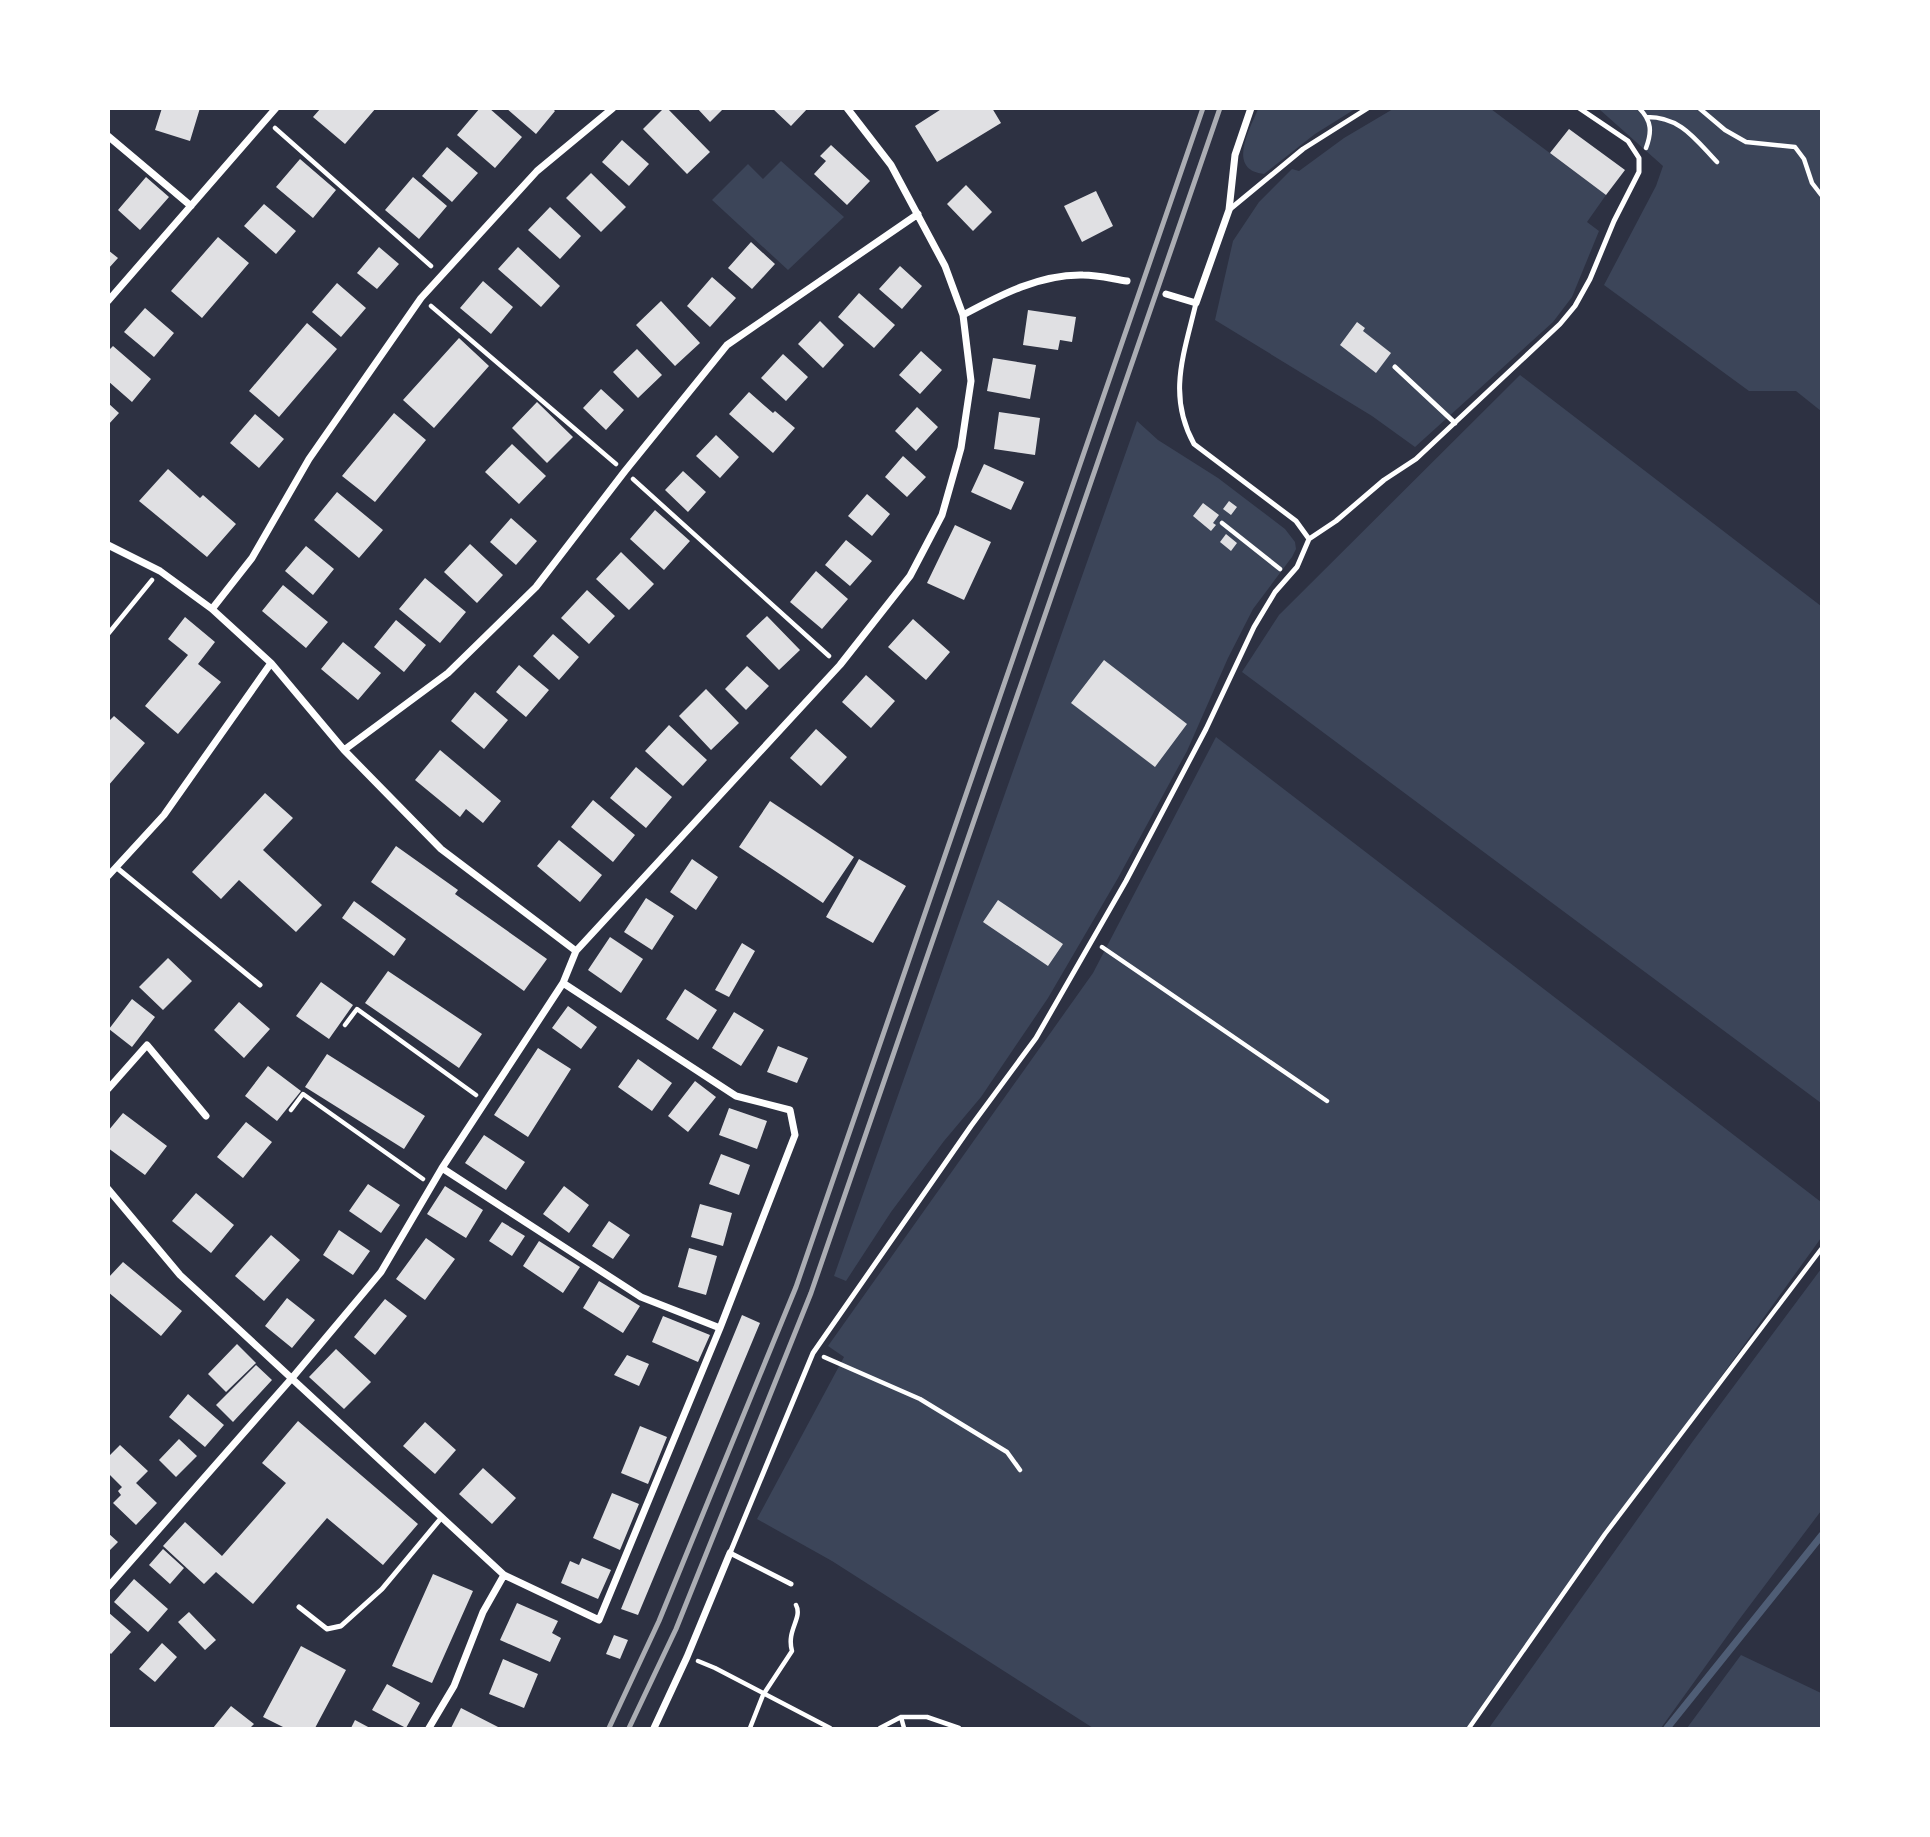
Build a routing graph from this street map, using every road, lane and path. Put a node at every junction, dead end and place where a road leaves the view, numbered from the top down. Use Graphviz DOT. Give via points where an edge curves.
graph roads {
  1 [pos="276,108"];
  2 [pos="613,108"];
  3 [pos="847,108"];
  4 [pos="1251,108"];
  5 [pos="1368,108"];
  6 [pos="1579,108"];
  7 [pos="1639,108"];
  8 [pos="1699,108"];
  9 [pos="1647,117"];
  10 [pos="275,127"];
  11 [pos="108,136"];
  12 [pos="1639,158"];
  13 [pos="1717,162"];
  14 [pos="1822,196"];
  15 [pos="191,206"];
  16 [pos="1229,210"];
  17 [pos="918,214"];
  18 [pos="440,274"];
  19 [pos="1127,281"];
  20 [pos="1166,294"];
  21 [pos="108,301"];
  22 [pos="1196,303"];
  23 [pos="963,315"];
  24 [pos="1395,367"];
  25 [pos="1455,424"];
  26 [pos="1222,523"];
  27 [pos="1309,539"];
  28 [pos="108,545"];
  29 [pos="160,571"];
  30 [pos="1289,576"];
  31 [pos="212,609"];
  32 [pos="108,634"];
  33 [pos="271,663"];
  34 [pos="344,750"];
  35 [pos="117,869"];
  36 [pos="108,876"];
  37 [pos="1092,941"];
  38 [pos="576,951"];
  39 [pos="563,983"];
  40 [pos="260,985"];
  41 [pos="345,1026"];
  42 [pos="108,1089"];
  43 [pos="1327,1101"];
  44 [pos="485,1102"];
  45 [pos="291,1111"];
  46 [pos="206,1116"];
  47 [pos="442,1168"];
  48 [pos="432,1185"];
  49 [pos="108,1189"];
  50 [pos="1822,1248"];
  51 [pos="720,1328"];
  52 [pos="813,1353"];
  53 [pos="292,1378"];
  54 [pos="1020,1470"];
  55 [pos="442,1517"];
  56 [pos="730,1553"];
  57 [pos="504,1575"];
  58 [pos="791,1584"];
  59 [pos="108,1587"];
  60 [pos="796,1605"];
  61 [pos="299,1607"];
  62 [pos="687,1657"];
  63 [pos="763,1695"];
  64 [pos="901,1717"];
  65 [pos="429,1728"];
  66 [pos="653,1728"];
  67 [pos="750,1728"];
  68 [pos="830,1728"];
  69 [pos="880,1728"];
  70 [pos="904,1728"];
  71 [pos="956,1728"];
  72 [pos="1469,1728"];
  1 -- 15 [label="street"];
  2 -- 18 [label="street" via="537,171"];
  3 -- 17 [label="street" via="891,165"];
  4 -- 16 [label="street" via="1235,155"];
  5 -- 16 [label="lane" via="1303,149"];
  6 -- 12 [label="lane" via="1628,141"];
  7 -- 9 [label="path"];
  8 -- 14 [label="path" via="1746,142 1794,147"];
  9 -- 12 [label="path" via="1652,132"];
  9 -- 13 [label="path" via="1675,121"];
  10 -- 18 [label="path"];
  11 -- 15 [label="street"];
  12 -- 25 [label="lane" via="1639,172 1576,306"];
  15 -- 21 [label="street"];
  16 -- 22 [label="street"];
  17 -- 23 [label="street" via="945,266"];
  17 -- 34 [label="street" via="727,345 536,587 448,673"];
  18 -- 31 [label="street" via="309,459 253,558"];
  19 -- 23 [label="street" via="1082,275 1044,279"];
  20 -- 22 [label="street"];
  22 -- 27 [label="lane" via="1179,378 1184,425 1194,444 1296,521"];
  23 -- 38 [label="street" via="971,381 961,448 942,515 910,576 841,666"];
  24 -- 25 [label="lane"];
  25 -- 27 [label="lane"];
  26 -- 30 [label="path"];
  27 -- 30 [label="lane"];
  28 -- 29 [label="street"];
  29 -- 31 [label="street"];
  29 -- 32 [label="path"];
  30 -- 37 [label="lane" via="1254,627 1200,740"];
  31 -- 33 [label="street"];
  33 -- 34 [label="street"];
  33 -- 35 [label="street" via="164,815"];
  34 -- 38 [label="street" via="441,849"];
  35 -- 36 [label="street"];
  35 -- 40 [label="lane"];
  37 -- 43 [label="path"];
  37 -- 52 [label="lane" via="1036,1038"];
  38 -- 39 [label="street"];
  39 -- 44 [label="street"];
  39 -- 51 [label="street" via="736,1096 790,1110 795,1135"];
  41 -- 44 [label="path" via="357,1009"];
  42 -- 46 [label="street" via="146,1045"];
  44 -- 47 [label="street"];
  45 -- 48 [label="path" via="303,1094"];
  47 -- 48 [label="street"];
  47 -- 51 [label="street" via="641,1297"];
  48 -- 53 [label="street" via="381,1272"];
  49 -- 53 [label="street" via="180,1275"];
  50 -- 72 [label="path" via="1605,1534"];
  51 -- 57 [label="street" via="599,1620"];
  52 -- 54 [label="path" via="920,1399 989,1439 1007,1452"];
  52 -- 56 [label="lane"];
  53 -- 55 [label="street"];
  53 -- 59 [label="street"];
  55 -- 57 [label="street"];
  55 -- 61 [label="lane" via="382,1589 341,1626 327,1629"];
  56 -- 58 [label="lane"];
  56 -- 62 [label="street"];
  57 -- 65 [label="street" via="483,1612 454,1686"];
  60 -- 63 [label="path" via="792,1651"];
  62 -- 63 [label="path"];
  62 -- 66 [label="street"];
  63 -- 67 [label="path"];
  63 -- 68 [label="path"];
  64 -- 69 [label="path"];
  64 -- 70 [label="path"];
  64 -- 71 [label="path" via="927,1717"];
}
